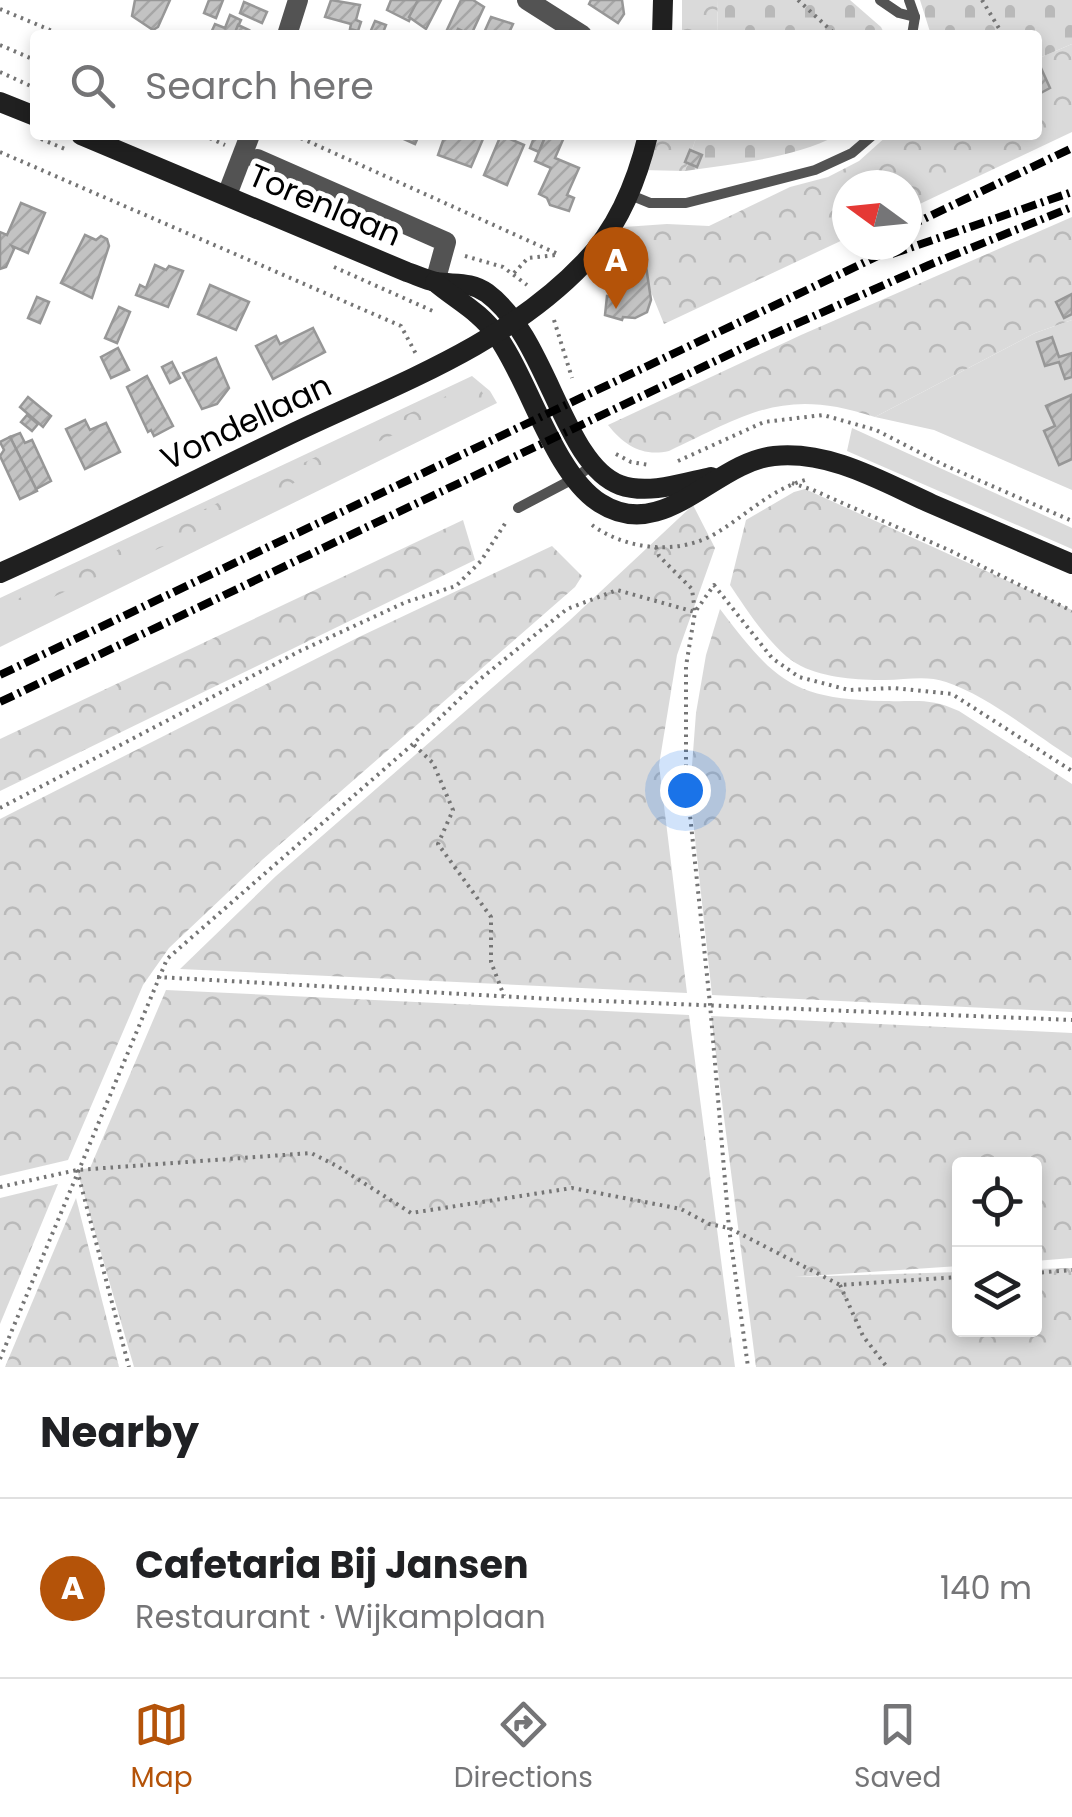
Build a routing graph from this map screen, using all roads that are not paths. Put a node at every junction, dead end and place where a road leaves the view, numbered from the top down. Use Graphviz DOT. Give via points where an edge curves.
graph roads {
  1 [pos="298,0"];
  2 [pos="527,0"];
  3 [pos="663,0"];
  4 [pos="880,0"];
  5 [pos="910,0"];
  6 [pos="915,17"];
  7 [pos="289,30"];
  8 [pos="574,30"];
  9 [pos="662,30"];
  10 [pos="913,30"];
  11 [pos="0,102"];
  12 [pos="30,114"];
  13 [pos="93,140"];
  14 [pos="248,140"];
  15 [pos="646,140"];
  16 [pos="866,140"];
  17 [pos="257,159"];
  18 [pos="628,194"];
  19 [pos="227,195"];
  20 [pos="435,282"];
  21 [pos="515,322"];
  22 [pos="496,334"];
  23 [pos="583,472"];
  24 [pos="518,508"];
  25 [pos="1072,564"];
  26 [pos="0,574"];
  1 -- 7 [label="street"];
  2 -- 8 [label="street"];
  3 -- 9 [label="main road"];
  4 -- 6 [label="lane"];
  5 -- 6 [label="lane"];
  6 -- 10 [label="lane"];
  11 -- 12 [label="main road"];
  13 -- 19 [label="main road, Torenlaan"];
  14 -- 19 [label="street"];
  15 -- 18 [label="main road, Vondellaan"];
  16 -- 18 [label="lane" via="815,170 686,203 650,203"];
  17 -- 20 [label="street, Torenlaan" via="446,242"];
  18 -- 21 [label="main road, Vondellaan" via="591,255"];
  19 -- 20 [label="main road, Torenlaan"];
  20 -- 21 [label="main road, Torenlaan" via="476,286"];
  20 -- 22 [label="main road, Torenlaan"];
  21 -- 22 [label="main road, Vondellaan"];
  21 -- 23 [label="main road, Torenlaan" via="535,352"];
  22 -- 23 [label="main road, Torenlaan" via="564,462"];
  22 -- 26 [label="main road, Vondellaan"];
  23 -- 24 [label="lane"];
  23 -- 25 [label="main road" via="636,488 727,473 773,456 824,459"];
}
